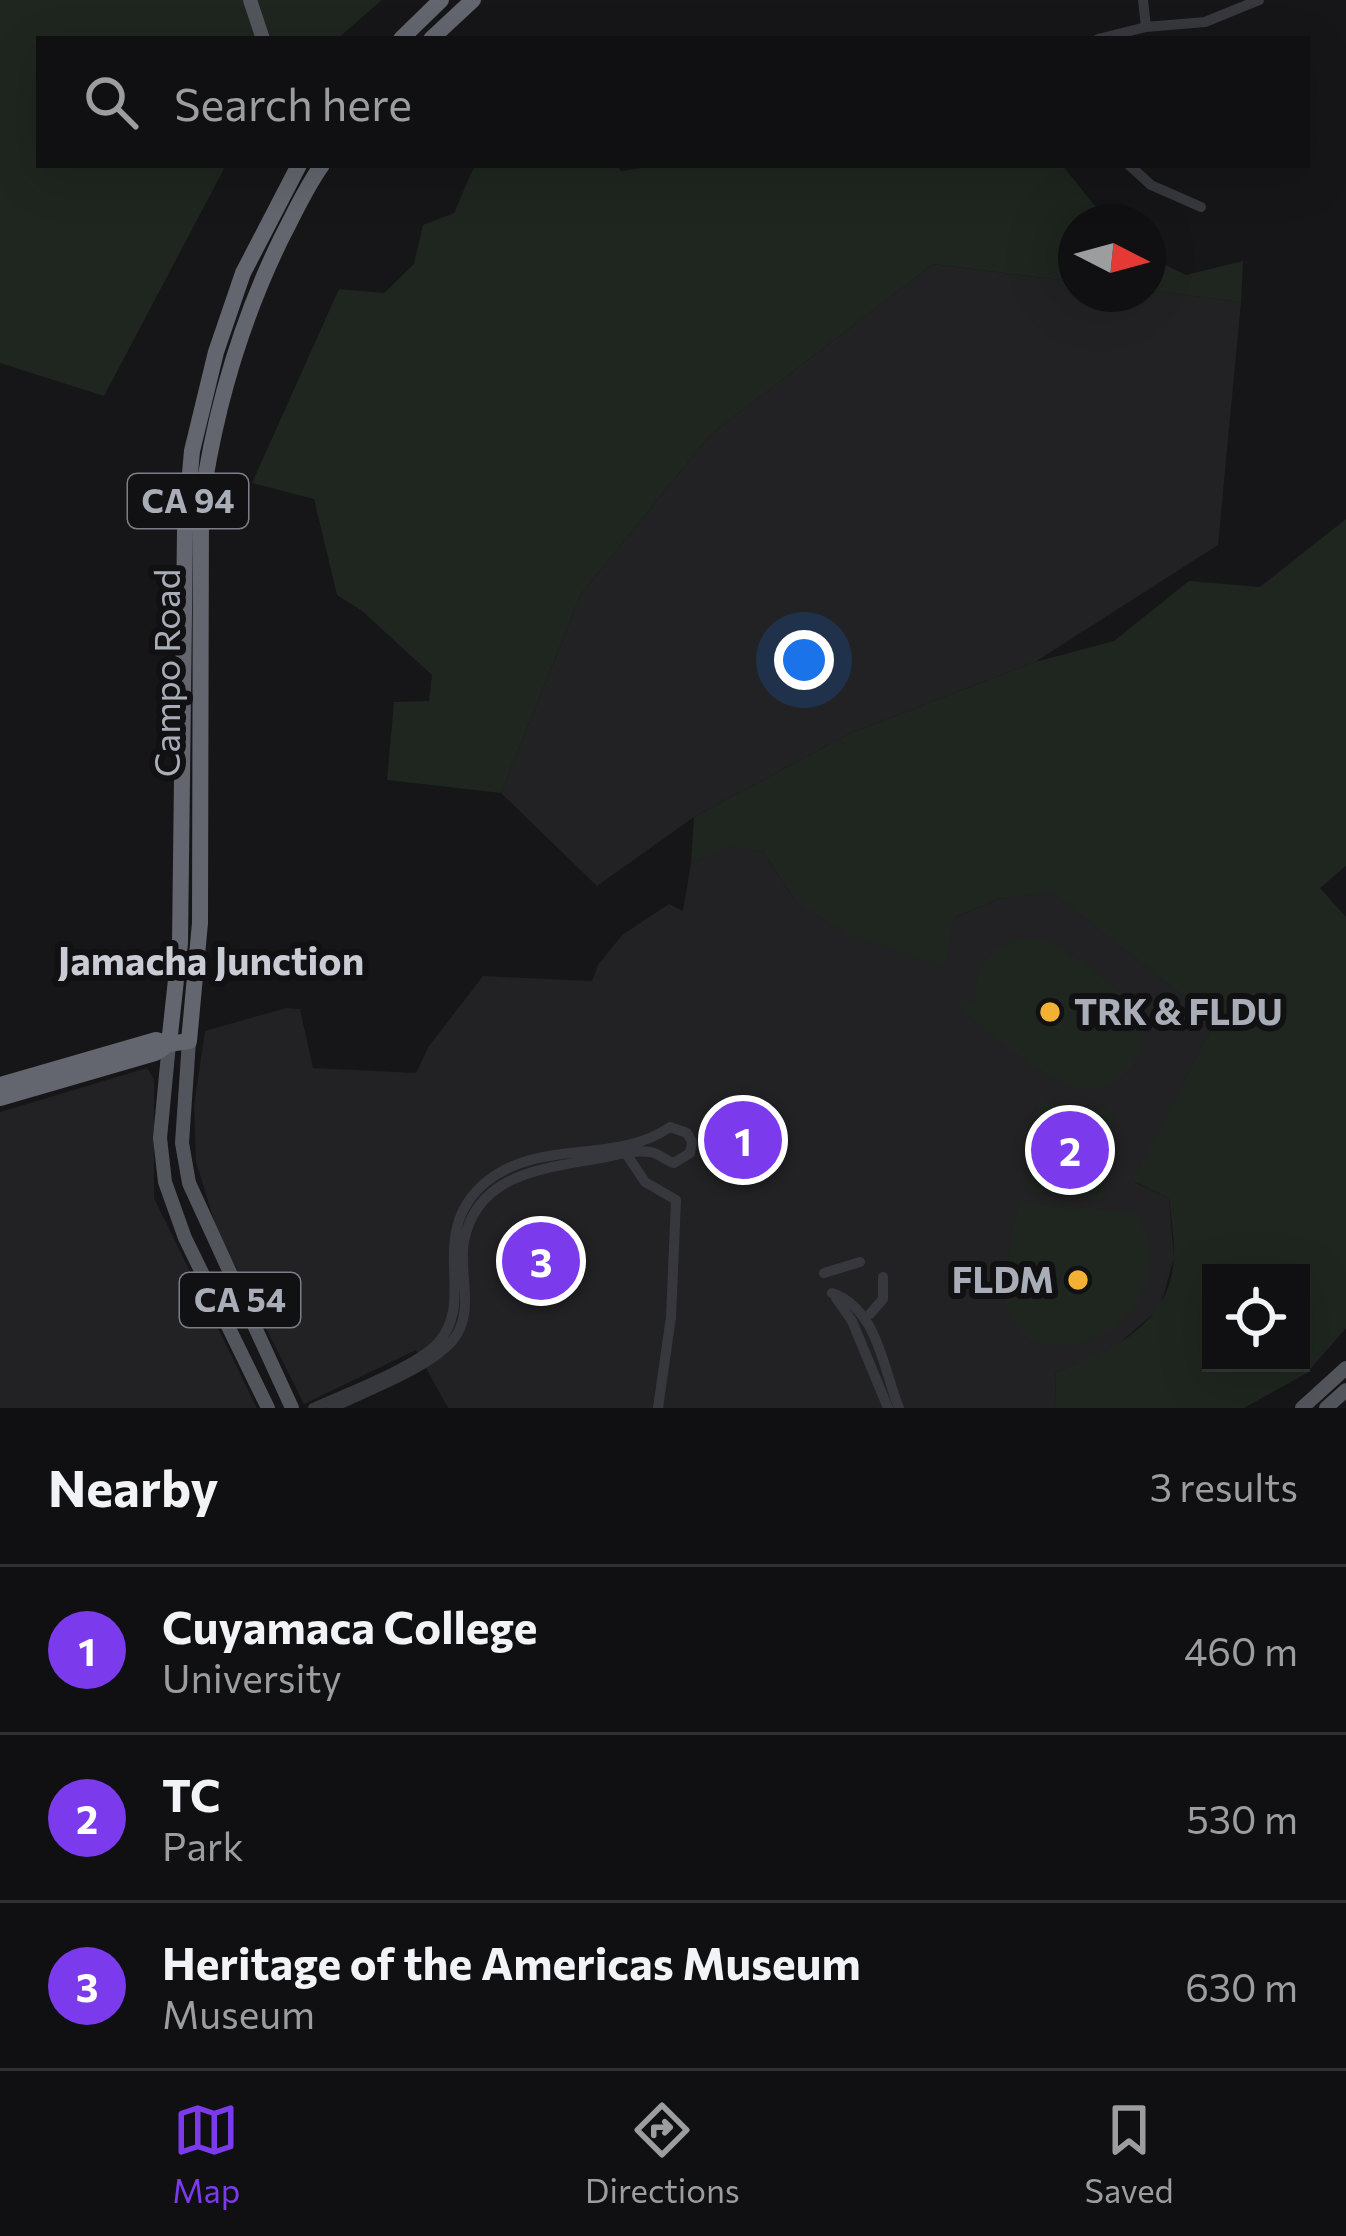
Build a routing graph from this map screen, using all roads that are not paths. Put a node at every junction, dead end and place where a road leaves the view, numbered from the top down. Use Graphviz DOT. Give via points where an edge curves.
graph roads {
  1 [pos="250,0"];
  2 [pos="441,0"];
  3 [pos="473,0"];
  4 [pos="1143,0"];
  5 [pos="1259,0"];
  6 [pos="1146,27"];
  7 [pos="262,36"];
  8 [pos="404,36"];
  9 [pos="433,36"];
  10 [pos="1109,36"];
  11 [pos="312,168"];
  12 [pos="1132,168"];
  13 [pos="1201,207"];
  14 [pos="208,708"];
  15 [pos="199,774"];
  16 [pos="189,1041"];
  17 [pos="169,1044"];
  18 [pos="0,1085"];
  19 [pos="0,1097"];
  20 [pos="623,1149"];
  21 [pos="860,1262"];
  22 [pos="824,1273"];
  23 [pos="883,1277"];
  24 [pos="870,1314"];
  25 [pos="1344,1380"];
  26 [pos="895,1406"];
  27 [pos="268,1408"];
  28 [pos="292,1408"];
  29 [pos="313,1408"];
  30 [pos="332,1408"];
  31 [pos="658,1408"];
  32 [pos="1302,1408"];
  33 [pos="1326,1408"];
  1 -- 7 [label="main road"];
  2 -- 8 [label="highway"];
  3 -- 9 [label="highway"];
  4 -- 6 [label="street"];
  5 -- 6 [label="street" via="1205,22"];
  6 -- 10 [label="street"];
  11 -- 15 [label="highway, Campo Road / CA 94" via="253,297 216,411 201,507"];
  11 -- 17 [label="highway, Campo Road / CA 94" via="243,273 192,451 180,944"];
  12 -- 13 [label="street"];
  14 -- 15 [label="highway"];
  15 -- 16 [label="highway, Campo Road / CA 94" via="200,923"];
  16 -- 17 [label="highway"];
  16 -- 28 [label="main road, CA 54" via="182,1143 189,1183"];
  17 -- 18 [label="highway" via="156,1040"];
  17 -- 19 [label="highway"];
  17 -- 27 [label="main road, CA 54" via="160,1138 165,1182"];
  20 -- 20 [label="street" via="674,1163 692,1142 670,1127"];
  20 -- 29 [label="street" via="525,1159 484,1183 453,1240 454,1310 438,1343"];
  20 -- 30 [label="street" via="532,1170 491,1192 465,1238 466,1302 452,1342"];
  20 -- 31 [label="street" via="645,1182 676,1201"];
  21 -- 22 [label="street"];
  23 -- 24 [label="street" via="883,1299"];
  25 -- 32 [label="main road"];
  25 -- 33 [label="main road"];
  26 -- 26 [label="street" via="877,1384 832,1293 862,1314"];
}
